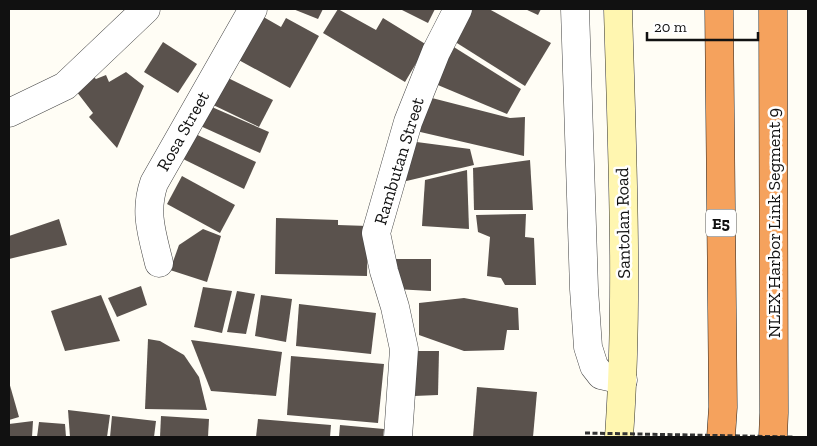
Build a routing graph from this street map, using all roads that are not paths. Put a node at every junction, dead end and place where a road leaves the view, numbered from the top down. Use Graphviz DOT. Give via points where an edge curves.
graph roads {
  1 [pos="146,9"];
  2 [pos="253,9"];
  3 [pos="458,9"];
  4 [pos="575,9"];
  5 [pos="618,9"];
  6 [pos="719,9"];
  7 [pos="773,9"];
  8 [pos="9,114"];
  9 [pos="159,263"];
  10 [pos="623,380"];
  11 [pos="398,437"];
  12 [pos="619,437"];
  13 [pos="721,437"];
  14 [pos="773,437"];
  1 -- 8 [label="street" via="65,86"];
  2 -- 9 [label="street, Rosa Street" via="154,183 148,212"];
  3 -- 11 [label="street, Rambutan Street" via="436,52 408,122 376,233 404,349"];
  4 -- 10 [label="street" via="588,347 600,374"];
  5 -- 10 [label="street, Santolan Road" via="625,280"];
  6 -- 13 [label="highway, E5"];
  7 -- 14 [label="highway, NLEX Harbor Link Segment 9"];
  10 -- 12 [label="street, Santolan Road"];
}
